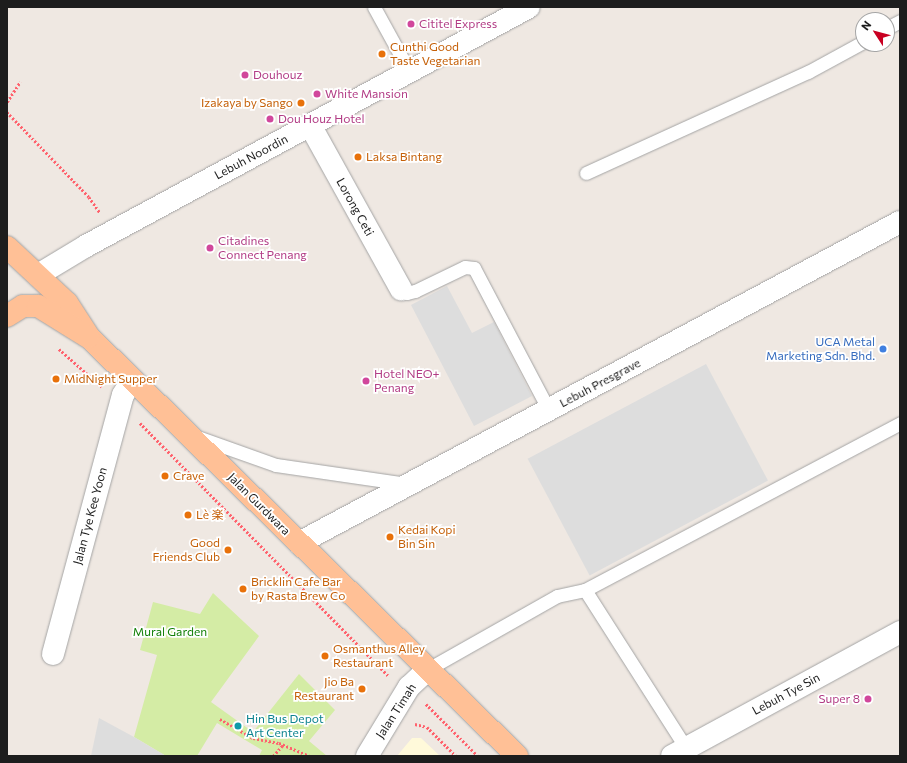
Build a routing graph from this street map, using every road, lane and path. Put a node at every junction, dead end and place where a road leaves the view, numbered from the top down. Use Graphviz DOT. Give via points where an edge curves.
graph roads {
  1 [pos="374,7"];
  2 [pos="529,7"];
  3 [pos="855,46"];
  4 [pos="409,71"];
  5 [pos="20,82"];
  6 [pos="7,102"];
  7 [pos="7,112"];
  8 [pos="310,125"];
  9 [pos="586,173"];
  10 [pos="900,222"];
  11 [pos="112,232"];
  12 [pos="7,247"];
  13 [pos="38,275"];
  14 [pos="401,289"];
  15 [pos="7,316"];
  16 [pos="89,338"];
  17 [pos="57,347"];
  18 [pos="132,380"];
  19 [pos="121,404"];
  20 [pos="549,410"];
  21 [pos="900,422"];
  22 [pos="188,433"];
  23 [pos="410,484"];
  24 [pos="300,543"];
  25 [pos="585,590"];
  26 [pos="900,632"];
  27 [pos="53,654"];
  28 [pos="428,668"];
  29 [pos="405,692"];
  30 [pos="220,719"];
  31 [pos="389,720"];
  32 [pos="283,745"];
  33 [pos="679,752"];
  34 [pos="273,756"];
  35 [pos="309,756"];
  36 [pos="367,756"];
  37 [pos="456,756"];
  38 [pos="517,756"];
  1 -- 4 [label="lane"];
  2 -- 4 [label="street, Lebuh Noordin"];
  3 -- 9 [label="lane" via="808,72"];
  4 -- 8 [label="street, Lebuh Noordin"];
  5 -- 6 [label="path"];
  7 -- 11 [label="path" via="89,197"];
  8 -- 11 [label="street, Lebuh Noordin"];
  8 -- 14 [label="street, Lorong Ceti"];
  10 -- 20 [label="street, Lebuh Presgrave"];
  11 -- 13 [label="street, Lebuh Noordin"];
  12 -- 13 [label="main road, Jalan Gurdwara"];
  13 -- 16 [label="main road, Jalan Gurdwara" via="67,303"];
  14 -- 20 [label="lane" via="407,293 415,291 465,267 474,268"];
  15 -- 16 [label="main road" via="23,306 38,306"];
  16 -- 18 [label="main road, Jalan Gurdwara"];
  17 -- 19 [label="path"];
  18 -- 19 [label="street, Jalan Tye Kee Yoon"];
  18 -- 22 [label="main road, Jalan Gurdwara"];
  19 -- 27 [label="street, Jalan Tye Kee Yoon"];
  19 -- 29 [label="path"];
  20 -- 23 [label="street, Lebuh Presgrave"];
  21 -- 25 [label="lane"];
  22 -- 23 [label="lane" via="276,465"];
  22 -- 24 [label="main road, Jalan Gurdwara"];
  23 -- 24 [label="street, Lebuh Presgrave"];
  24 -- 28 [label="main road, Jalan Gurdwara"];
  25 -- 28 [label="lane" via="557,596"];
  25 -- 33 [label="lane"];
  26 -- 33 [label="street, Lebuh Tye Sin"];
  28 -- 29 [label="street, Jalan Timah"];
  28 -- 38 [label="main road, Jalan Gurdwara"];
  29 -- 31 [label="street, Jalan Timah"];
  30 -- 32 [label="path" via="253,738"];
  31 -- 36 [label="street, Jalan Timah"];
  31 -- 37 [label="path" via="427,727"];
  32 -- 34 [label="path"];
  32 -- 35 [label="path"];
}
